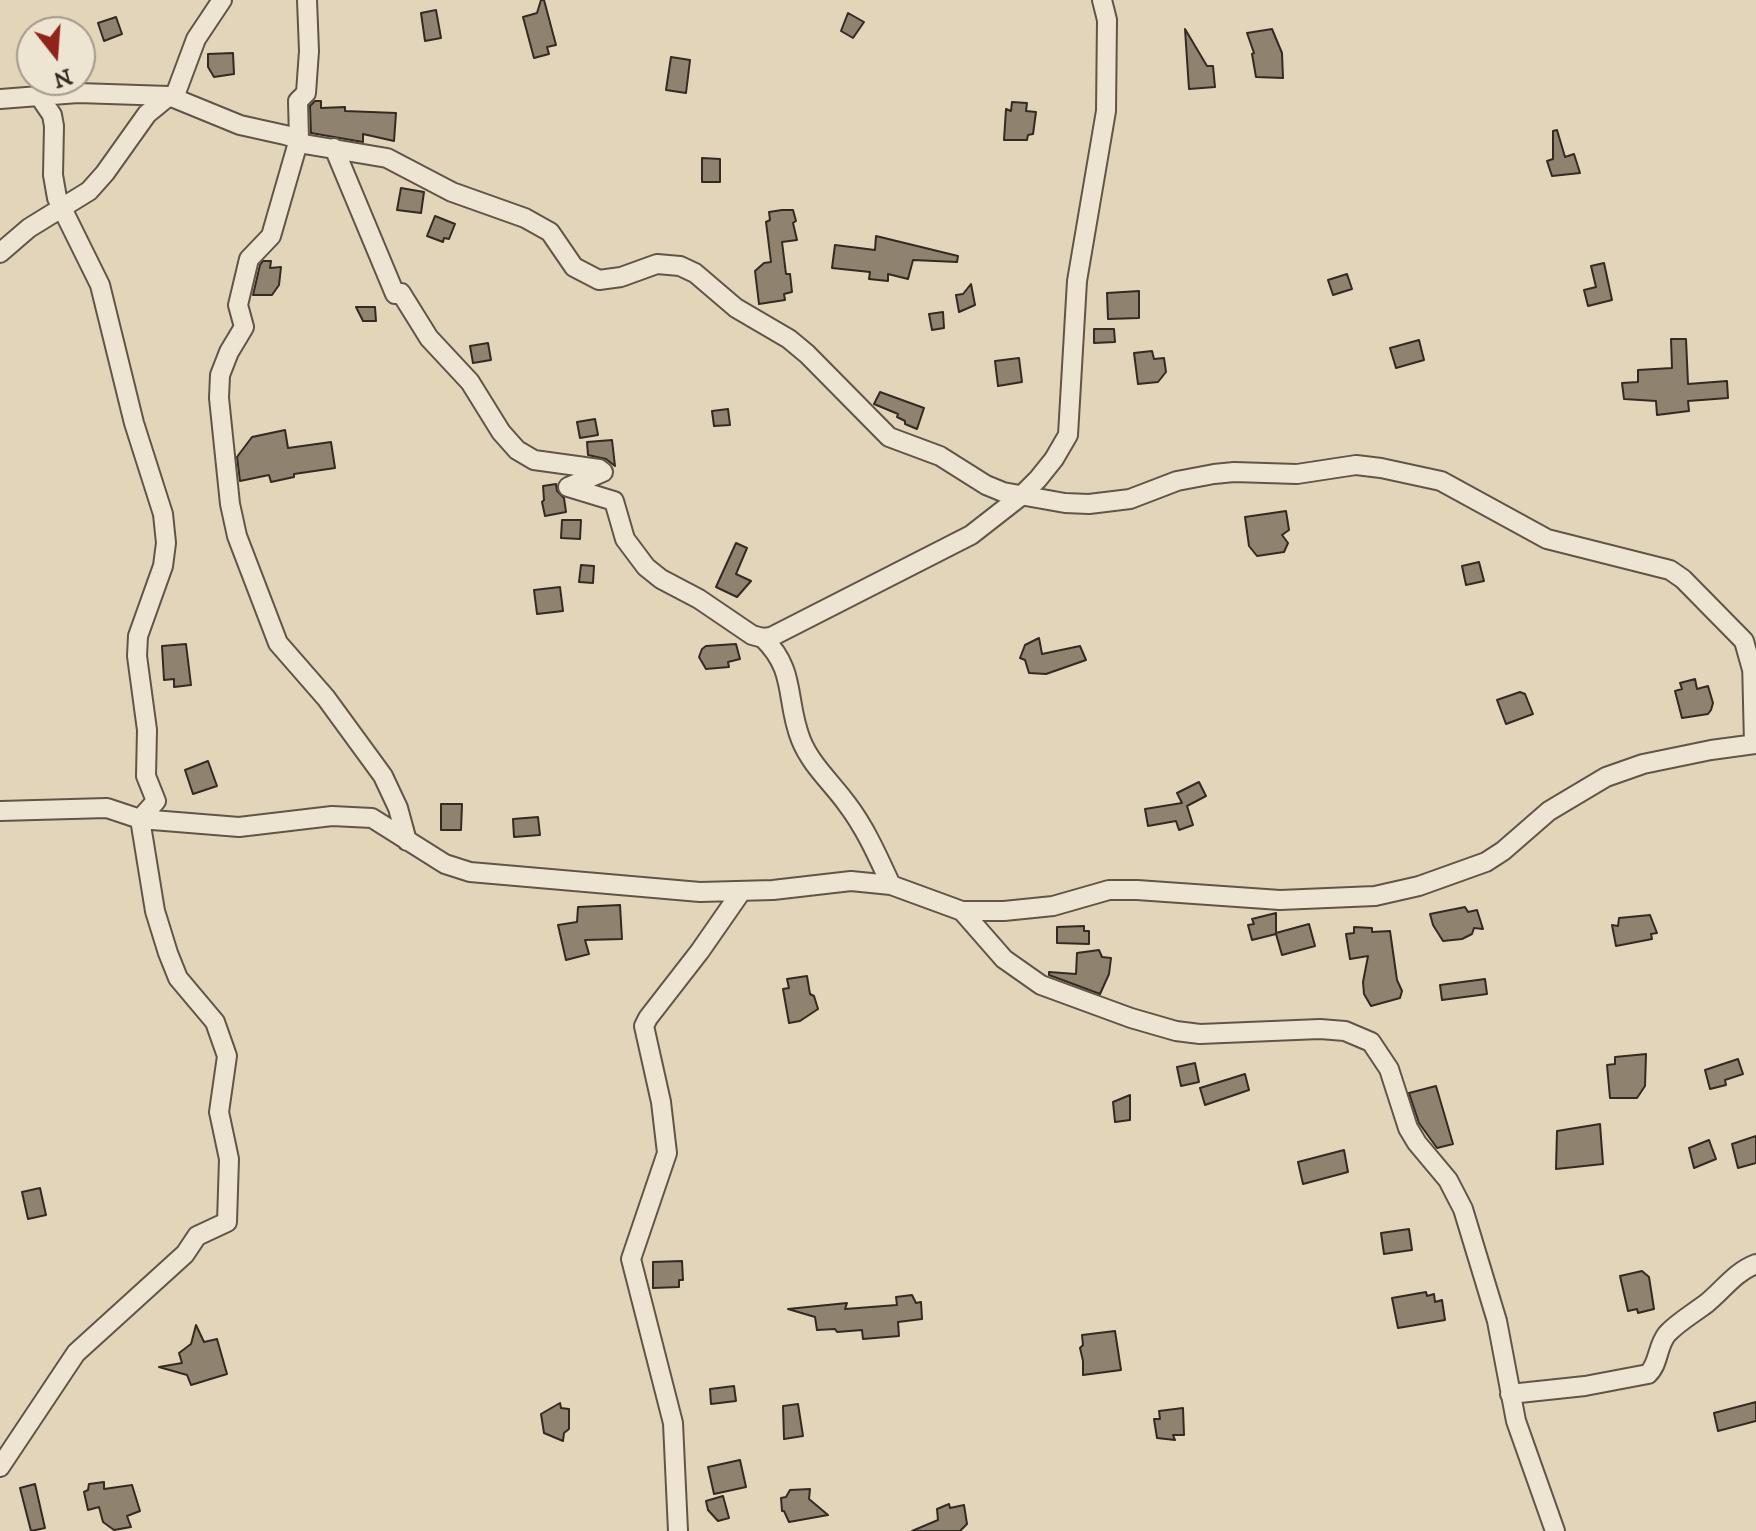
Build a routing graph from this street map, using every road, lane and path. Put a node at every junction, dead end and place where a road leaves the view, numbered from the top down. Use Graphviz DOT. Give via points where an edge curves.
graph roads {
  1 [pos="222,0"];
  2 [pos="307,0"];
  3 [pos="1102,0"];
  4 [pos="96,94"];
  5 [pos="39,96"];
  6 [pos="171,97"];
  7 [pos="0,99"];
  8 [pos="299,139"];
  9 [pos="334,148"];
  10 [pos="62,209"];
  11 [pos="0,253"];
  12 [pos="1021,496"];
  13 [pos="763,638"];
  14 [pos="1755,744"];
  15 [pos="0,811"];
  16 [pos="140,819"];
  17 [pos="407,841"];
  18 [pos="891,885"];
  19 [pos="741,892"];
  20 [pos="962,911"];
  21 [pos="1756,1264"];
  22 [pos="1510,1394"];
  23 [pos="0,1467"];
  24 [pos="678,1531"];
  25 [pos="1555,1531"];
  1 -- 6 [label="street" via="196,39"];
  2 -- 8 [label="street" via="309,51 306,93 298,101"];
  3 -- 12 [label="street" via="1107,20 1106,111 1077,281 1068,435"];
  4 -- 6 [label="street"];
  5 -- 7 [label="street"];
  5 -- 10 [label="street" via="52,115 54,188"];
  6 -- 8 [label="street" via="240,125"];
  6 -- 10 [label="street" via="147,114 89,191"];
  8 -- 9 [label="street"];
  8 -- 17 [label="street" via="271,236 249,259 238,305 244,327 220,375 230,504 278,643 383,776"];
  9 -- 12 [label="street" via="387,158 452,192 525,218 550,232 574,267 599,280 657,264 695,273 736,308 807,354 889,437 940,456 986,485"];
  9 -- 13 [label="street" via="395,294 401,293 429,338 470,382 501,432 534,460 603,472 568,487 614,501 625,539 646,567"];
  10 -- 11 [label="street"];
  10 -- 16 [label="street" via="100,285 164,522 163,566 138,636 146,776 156,801"];
  12 -- 13 [label="street" via="971,535"];
  12 -- 14 [label="street" via="1089,504 1130,499 1194,477 1297,474 1356,465 1421,475 1459,489 1547,539 1670,570 1683,579 1744,641 1753,673"];
  13 -- 18 [label="street" via="783,663 792,712 810,759 863,827"];
  14 -- 20 [label="street" via="1643,764 1606,777 1549,811 1486,862 1394,892 1280,900 1109,890 1053,906"];
  15 -- 16 [label="street" via="107,808"];
  16 -- 17 [label="street" via="239,827 355,816 372,818"];
  16 -- 23 [label="street" via="155,911 168,953 178,978 215,1022 227,1056 219,1112 229,1159 227,1222 197,1236 185,1254 76,1353"];
  17 -- 19 [label="street" via="470,872"];
  18 -- 19 [label="street" via="851,881"];
  18 -- 20 [label="street"];
  19 -- 24 [label="street" via="644,1026 667,1153 631,1259 673,1423"];
  20 -- 22 [label="street" via="1004,959 1041,985 1131,1018 1200,1034 1320,1029 1358,1034 1371,1042 1389,1069 1408,1128 1463,1209 1497,1321"];
  21 -- 22 [label="street" via="1725,1283 1667,1335 1648,1374"];
  22 -- 25 [label="street"];
}
